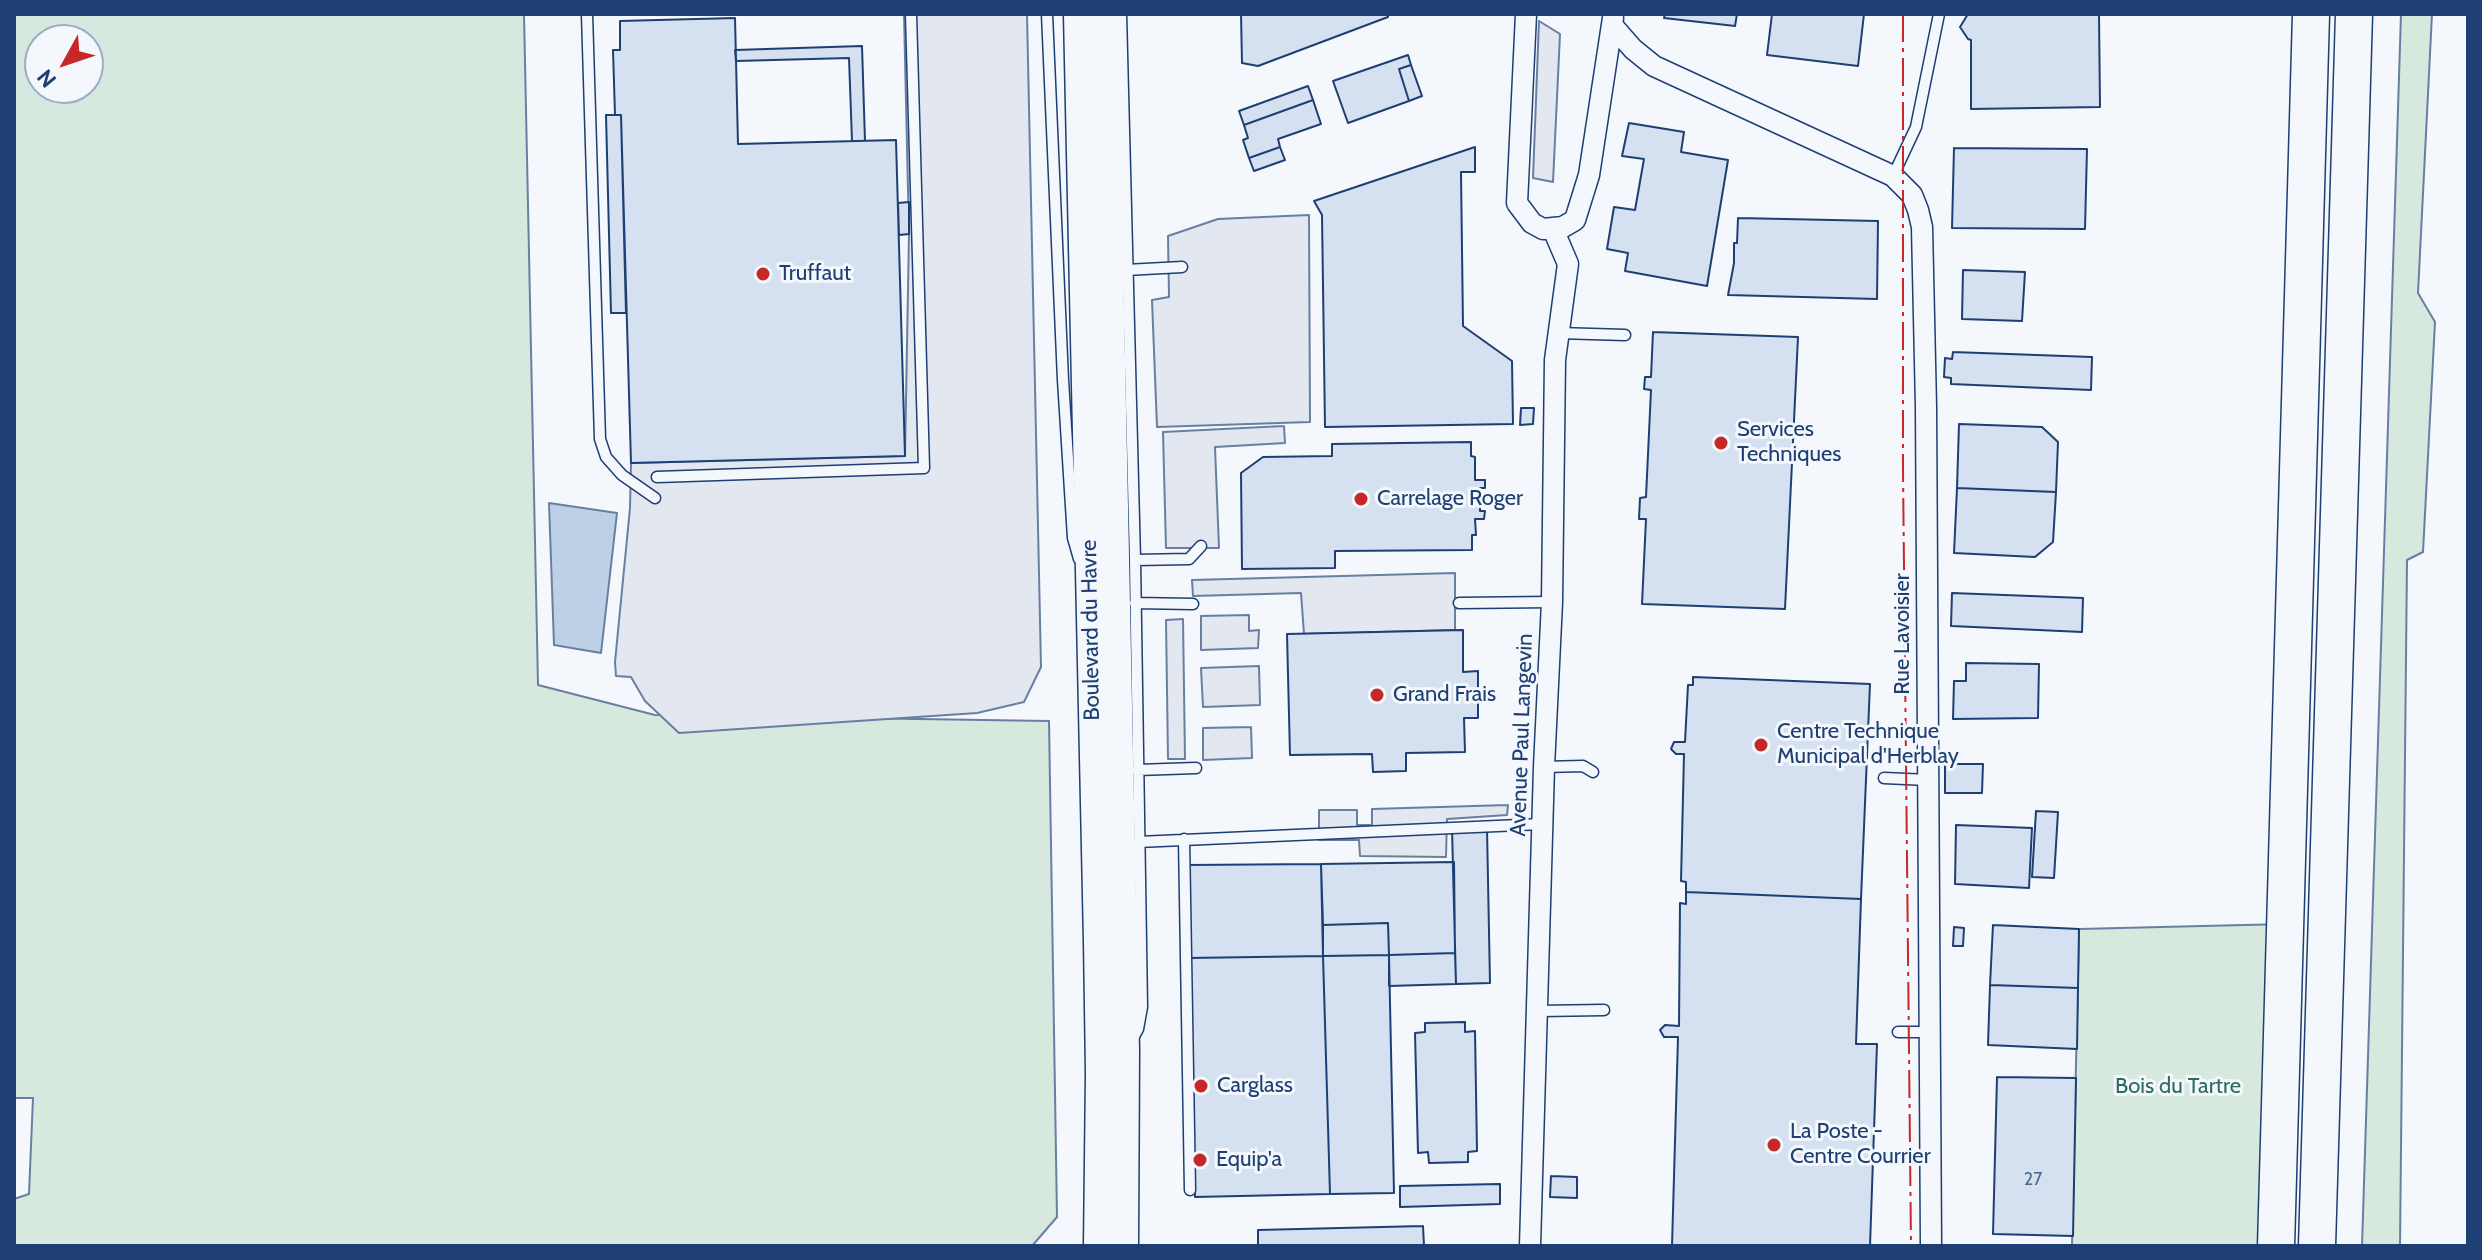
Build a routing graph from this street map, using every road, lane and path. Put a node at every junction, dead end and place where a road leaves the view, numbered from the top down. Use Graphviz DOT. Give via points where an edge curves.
graph roads {
  1 [pos="587,14"];
  2 [pos="911,14"];
  3 [pos="1047,14"];
  4 [pos="1078,14"];
  5 [pos="1104,14"];
  6 [pos="1121,14"];
  7 [pos="1526,14"];
  8 [pos="1939,14"];
  9 [pos="2311,14"];
  10 [pos="2354,14"];
  11 [pos="1613,20"];
  12 [pos="1893,176"];
  13 [pos="1553,229"];
  14 [pos="1182,267"];
  15 [pos="1126,270"];
  16 [pos="1558,333"];
  17 [pos="1625,335"];
  18 [pos="657,477"];
  19 [pos="655,498"];
  20 [pos="1201,546"];
  21 [pos="1135,560"];
  22 [pos="1090,600"];
  23 [pos="1552,602"];
  24 [pos="1135,603"];
  25 [pos="1459,603"];
  26 [pos="1193,604"];
  27 [pos="1544,767"];
  28 [pos="1196,768"];
  29 [pos="1137,770"];
  30 [pos="1593,772"];
  31 [pos="1884,778"];
  32 [pos="1928,780"];
  33 [pos="1542,824"];
  34 [pos="1184,839"];
  35 [pos="1138,842"];
  36 [pos="1604,1010"];
  37 [pos="1539,1011"];
  38 [pos="1898,1032"];
  39 [pos="1930,1032"];
  40 [pos="1125,1051"];
  41 [pos="1190,1190"];
  42 [pos="1099,1198"];
  43 [pos="1078,1246"];
  44 [pos="1098,1246"];
  45 [pos="1124,1246"];
  46 [pos="1530,1246"];
  47 [pos="1931,1246"];
  48 [pos="2276,1246"];
  49 [pos="2317,1246"];
  1 -- 19 [label="lane" via="600,439 606,457 622,475"];
  2 -- 18 [label="lane" via="924,468"];
  3 -- 22 [label="lane" via="1073,538"];
  4 -- 22 [label="main road, Boulevard du Havre"];
  5 -- 40 [label="main road, Boulevard du Havre"];
  6 -- 15 [label="lane"];
  7 -- 13 [label="street" via="1517,203 1532,223"];
  8 -- 12 [label="lane" via="1916,127"];
  9 -- 48 [label="highway"];
  10 -- 49 [label="highway"];
  11 -- 12 [label="street, Rue Lavoisier" via="1633,49 1654,66"];
  11 -- 13 [label="street" via="1589,175 1575,220"];
  12 -- 32 [label="street, Rue Lavoisier" via="1912,195 1922,227"];
  13 -- 16 [label="street, Avenue Paul Langevin" via="1568,264"];
  14 -- 15 [label="lane"];
  15 -- 21 [label="lane"];
  16 -- 17 [label="lane"];
  16 -- 23 [label="street, Avenue Paul Langevin"];
  20 -- 21 [label="lane" via="1189,559"];
  21 -- 24 [label="lane"];
  22 -- 42 [label="main road, Boulevard du Havre"];
  23 -- 25 [label="lane"];
  23 -- 27 [label="street, Avenue Paul Langevin"];
  24 -- 26 [label="lane"];
  24 -- 29 [label="lane"];
  27 -- 30 [label="lane" via="1583,766"];
  27 -- 33 [label="street, Avenue Paul Langevin"];
  28 -- 29 [label="lane"];
  29 -- 35 [label="lane"];
  31 -- 32 [label="lane"];
  32 -- 39 [label="street, Rue Lavoisier"];
  33 -- 34 [label="lane"];
  33 -- 37 [label="street, Avenue Paul Langevin"];
  34 -- 35 [label="lane"];
  34 -- 41 [label="lane"];
  35 -- 40 [label="lane" via="1142,1007 1138,1029"];
  36 -- 37 [label="lane"];
  37 -- 46 [label="street, Avenue Paul Langevin"];
  38 -- 39 [label="lane"];
  39 -- 47 [label="street, Rue Lavoisier"];
  40 -- 45 [label="main road, Boulevard du Havre"];
  42 -- 43 [label="main road"];
  42 -- 44 [label="main road, Boulevard du Havre"];
}
